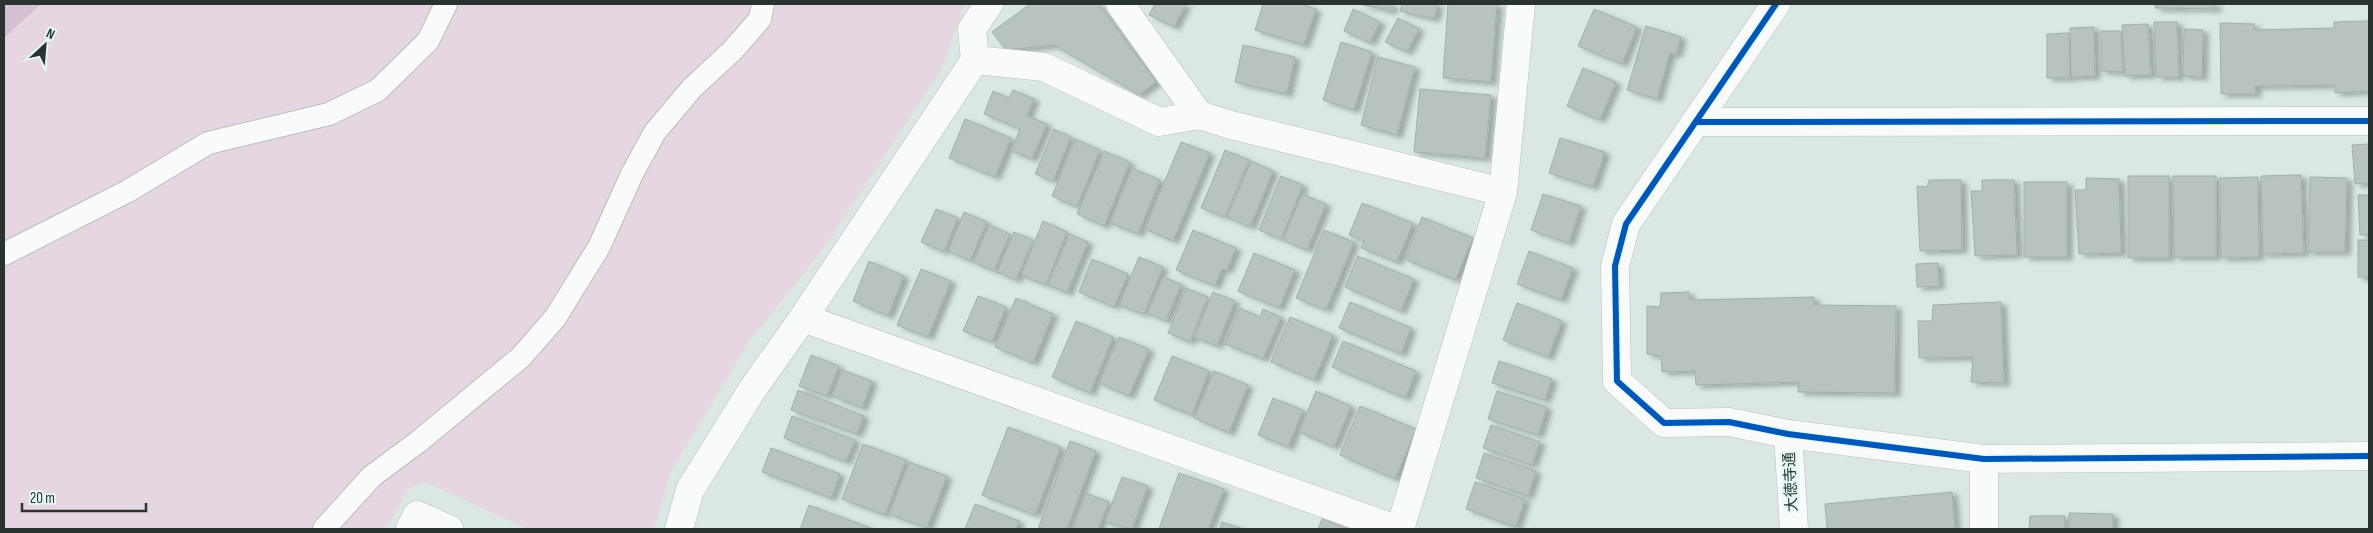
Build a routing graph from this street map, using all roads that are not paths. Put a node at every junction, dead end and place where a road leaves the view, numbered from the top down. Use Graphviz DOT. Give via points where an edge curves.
graph roads {
  1 [pos="446,4"];
  2 [pos="763,4"];
  3 [pos="989,4"];
  4 [pos="1120,4"];
  5 [pos="1521,4"];
  6 [pos="1776,4"];
  7 [pos="975,60"];
  8 [pos="1199,115"];
  9 [pos="2369,121"];
  10 [pos="1696,122"];
  11 [pos="1503,192"];
  12 [pos="4,254"];
  13 [pos="803,318"];
  14 [pos="1788,434"];
  15 [pos="2369,456"];
  16 [pos="1984,459"];
  17 [pos="324,529"];
  18 [pos="410,529"];
  19 [pos="449,529"];
  20 [pos="679,529"];
  21 [pos="1396,529"];
  22 [pos="1400,529"];
  23 [pos="1794,529"];
  24 [pos="1984,529"];
  1 -- 12 [label="lane" via="428,41 378,90 329,114 208,143 128,191"];
  2 -- 17 [label="lane" via="760,19 732,51 692,88 655,132 599,247 555,318 521,357 372,476"];
  3 -- 7 [label="street" via="972,29"];
  4 -- 8 [label="street"];
  5 -- 11 [label="street"];
  6 -- 10 [label="street"];
  7 -- 8 [label="street" via="1044,68 1159,122"];
  7 -- 13 [label="street"];
  8 -- 11 [label="street"];
  9 -- 10 [label="street"];
  10 -- 14 [label="street" via="1626,224 1616,266 1617,381 1664,423 1729,422"];
  11 -- 22 [label="street"];
  13 -- 20 [label="street" via="752,390 690,490"];
  13 -- 21 [label="street"];
  14 -- 16 [label="street"];
  14 -- 23 [label="street, 大徳寺通"];
  15 -- 16 [label="street"];
  16 -- 24 [label="street"];
  18 -- 19 [label="street" via="417,515"];
}
